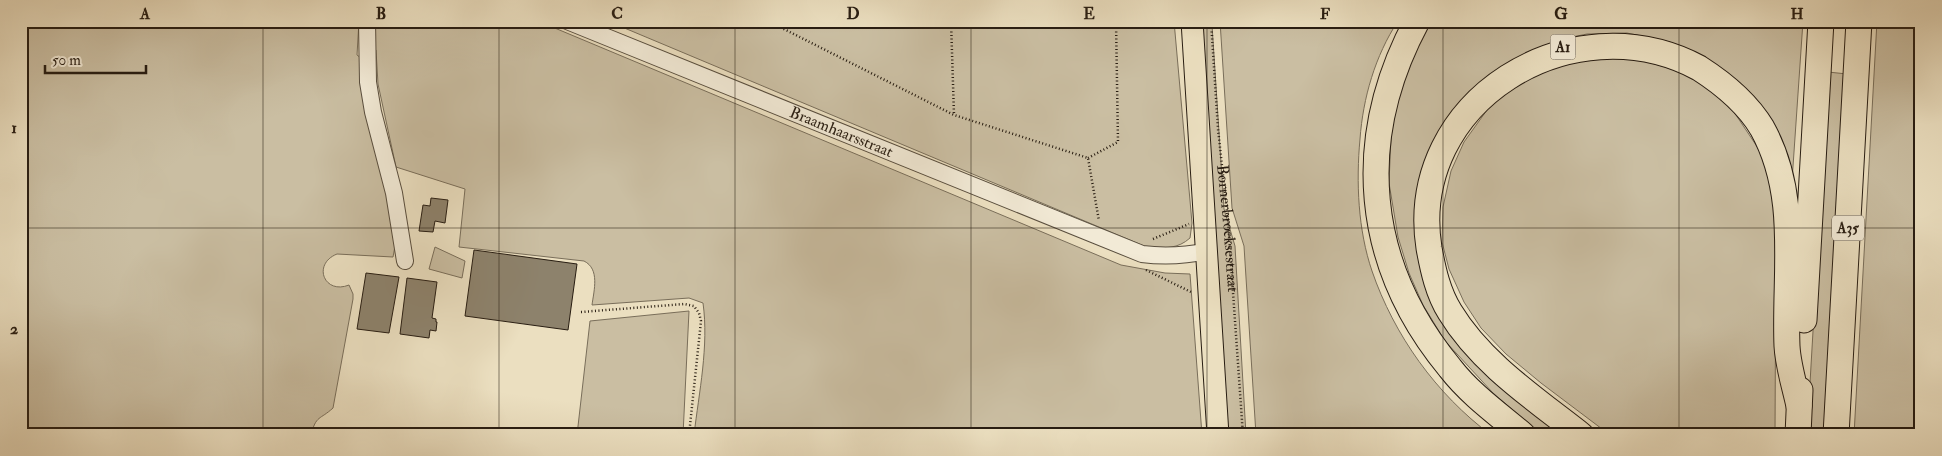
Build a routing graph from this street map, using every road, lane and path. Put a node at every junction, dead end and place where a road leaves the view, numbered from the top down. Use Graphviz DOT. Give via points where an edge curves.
graph roads {
  1 [pos="367,21"];
  2 [pos="567,21"];
  3 [pos="768,21"];
  4 [pos="951,21"];
  5 [pos="1116,21"];
  6 [pos="1192,21"];
  7 [pos="1211,21"];
  8 [pos="1417,21"];
  9 [pos="1821,21"];
  10 [pos="1858,21"];
  11 [pos="954,115"];
  12 [pos="1088,158"];
  13 [pos="1228,221"];
  14 [pos="1205,223"];
  15 [pos="1102,238"];
  16 [pos="1150,241"];
  17 [pos="1207,252"];
  18 [pos="405,261"];
  19 [pos="1142,268"];
  20 [pos="1234,292"];
  21 [pos="1209,294"];
  22 [pos="581,312"];
  23 [pos="1799,406"];
  24 [pos="690,435"];
  25 [pos="1218,435"];
  26 [pos="1243,435"];
  27 [pos="1523,435"];
  28 [pos="1580,435"];
  29 [pos="1798,435"];
  30 [pos="1836,435"];
  1 -- 18 [label="street" via="368,82 394,193"];
  2 -- 15 [label="street, Braamhaarsstraat"];
  3 -- 11 [label="path"];
  4 -- 11 [label="path"];
  5 -- 12 [label="path" via="1118,142"];
  6 -- 14 [label="main road, Bornerbroeksestraat"];
  7 -- 13 [label="path, Bornerbroeksestraat"];
  8 -- 27 [label="highway" via="1394,70 1379,128 1376,192 1382,235 1396,281 1418,324 1450,369"];
  9 -- 23 [label="highway, A35"];
  10 -- 30 [label="highway, A35"];
  11 -- 12 [label="path"];
  12 -- 15 [label="path"];
  13 -- 14 [label="path"];
  13 -- 20 [label="path, Bornerbroeksestraat"];
  14 -- 16 [label="path" via="1187,224"];
  14 -- 17 [label="main road, Bornerbroeksestraat"];
  15 -- 17 [label="street, Braamhaarsstraat" via="1142,254 1163,257"];
  17 -- 21 [label="main road, Bornerbroeksestraat"];
  19 -- 21 [label="path" via="1188,292"];
  20 -- 21 [label="path"];
  20 -- 26 [label="path, Bornerbroeksestraat"];
  21 -- 25 [label="main road, Bornerbroeksestraat"];
  22 -- 24 [label="path" via="684,304 694,306 701,321"];
  23 -- 28 [label="highway, A1" via="1787,348 1787,211 1783,181 1761,127 1739,98 1719,80 1689,61 1654,47 1591,42 1556,48 1525,61 1480,93 1465,109 1443,148 1428,196 1427,216 1427,237 1438,286 1458,325 1484,356"];
  23 -- 29 [label="highway, A35"];
}
